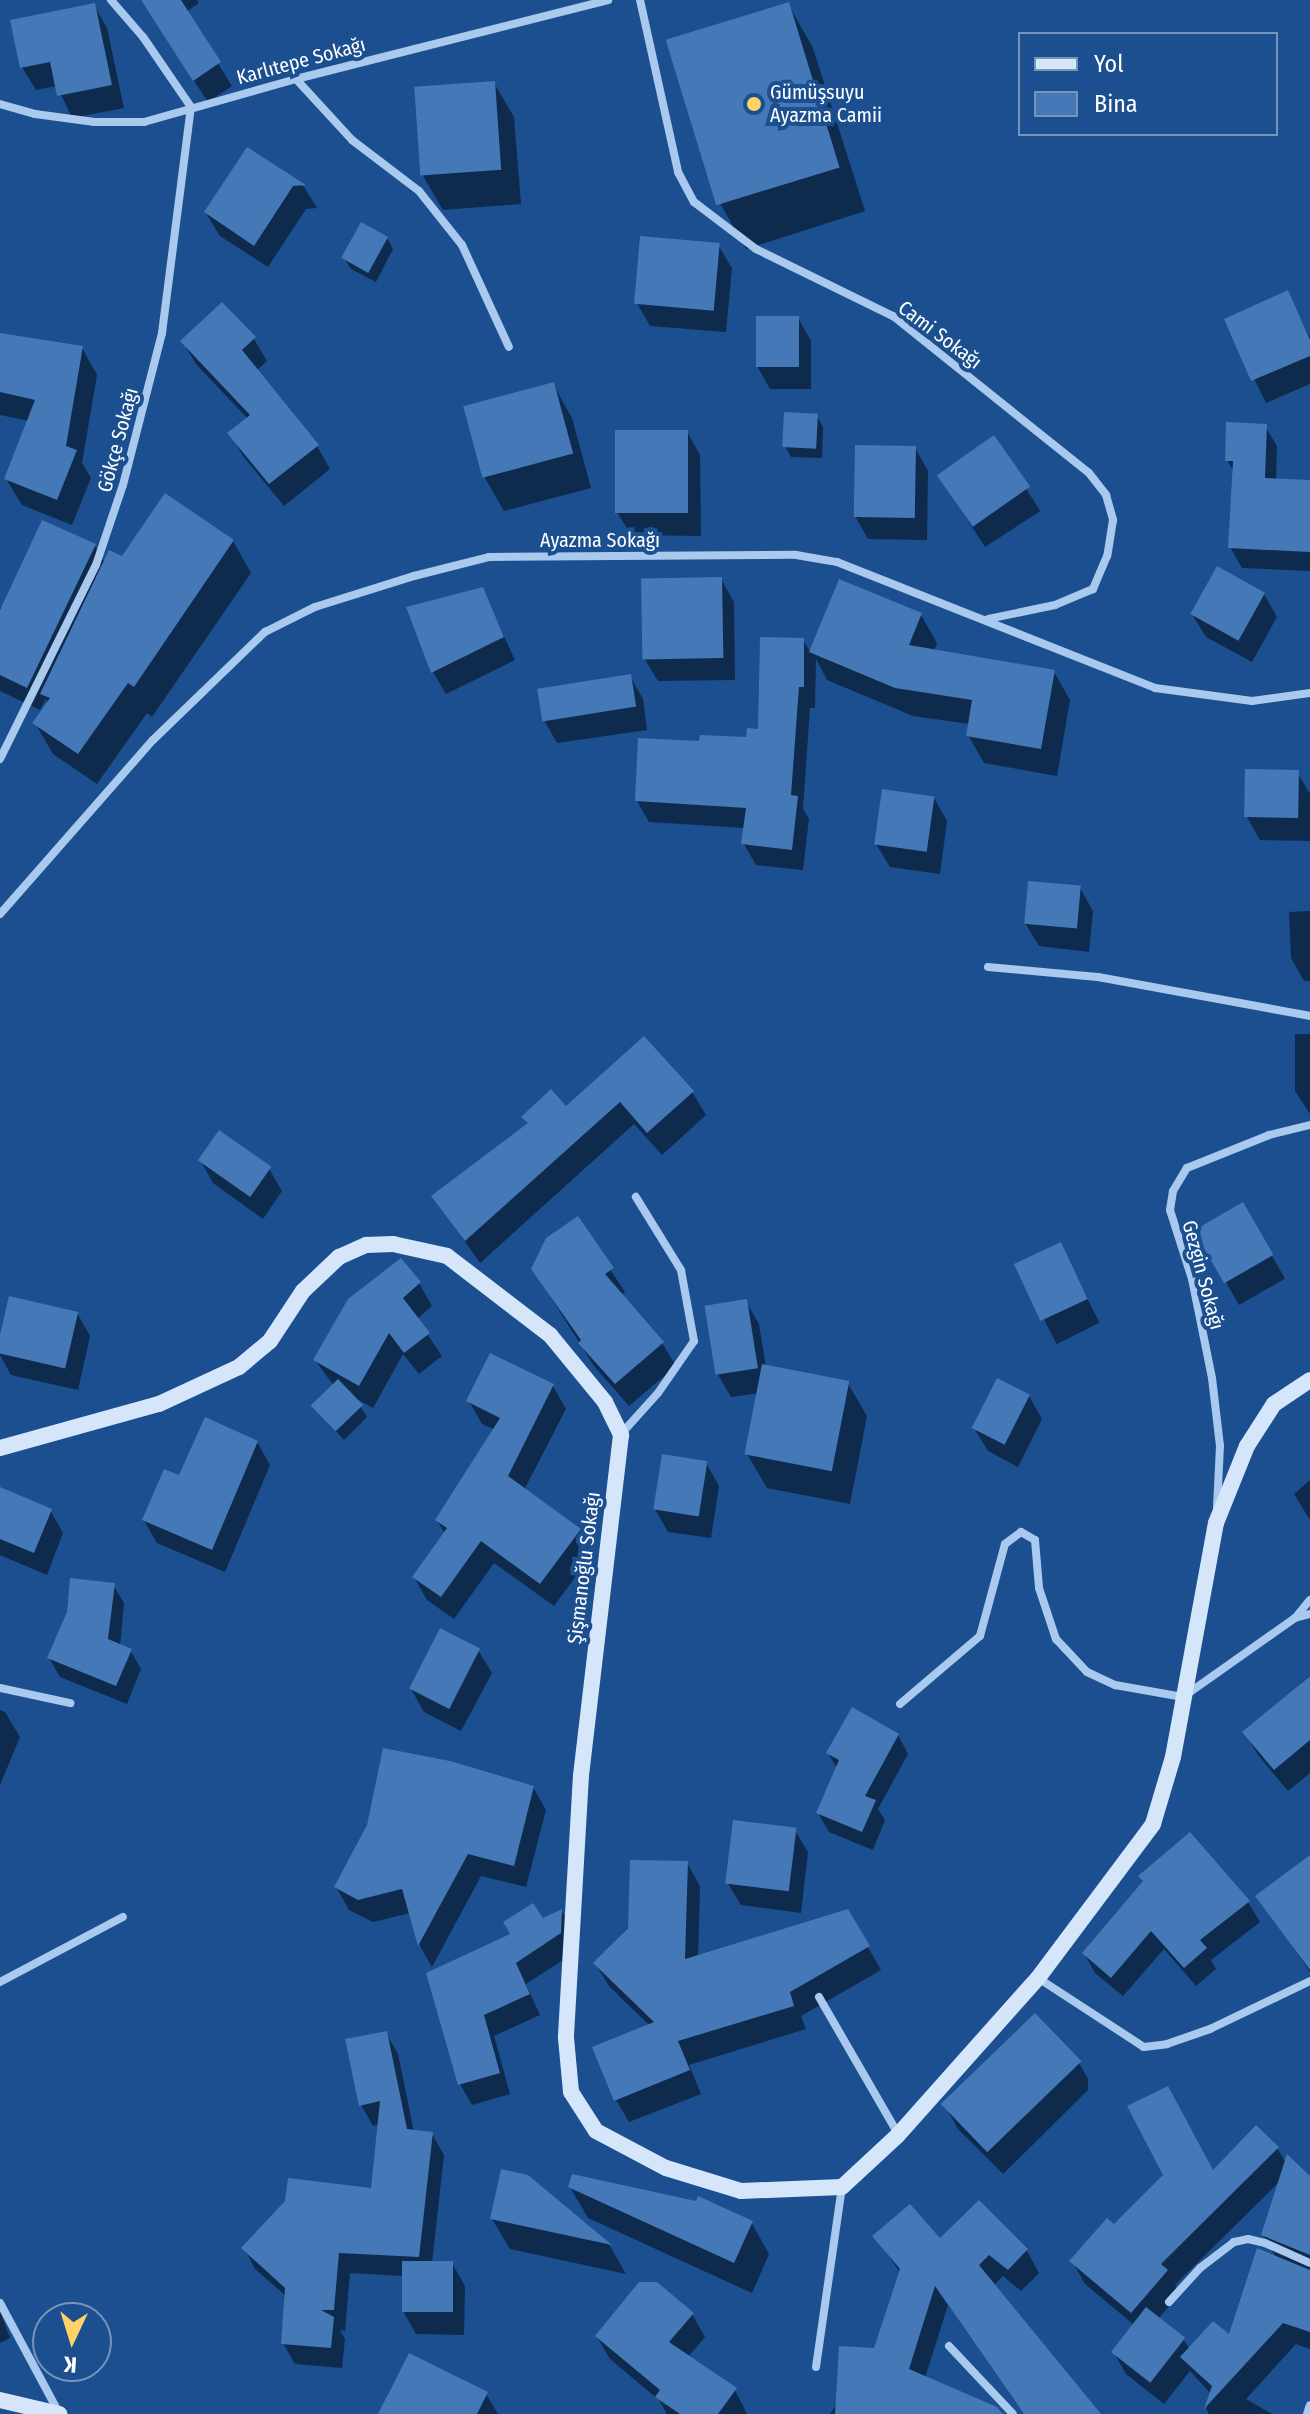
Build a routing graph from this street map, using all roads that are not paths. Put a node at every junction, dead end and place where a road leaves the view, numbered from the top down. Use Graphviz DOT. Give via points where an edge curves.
graph roads {
  1 [pos="111,0"];
  2 [pos="608,0"];
  3 [pos="640,0"];
  4 [pos="296,79"];
  5 [pos="0,104"];
  6 [pos="191,107"];
  7 [pos="509,347"];
  8 [pos="986,619"];
  9 [pos="1310,693"];
  10 [pos="0,759"];
  11 [pos="0,914"];
  12 [pos="988,967"];
  13 [pos="1310,1016"];
  14 [pos="1310,1125"];
  15 [pos="636,1197"];
  16 [pos="1310,1380"];
  17 [pos="621,1435"];
  18 [pos="0,1448"];
  19 [pos="1216,1523"];
  20 [pos="1310,1600"];
  21 [pos="1310,1614"];
  22 [pos="1295,1618"];
  23 [pos="0,1688"];
  24 [pos="1183,1697"];
  25 [pos="70,1703"];
  26 [pos="900,1704"];
  27 [pos="123,1917"];
  28 [pos="1038,1978"];
  29 [pos="1310,1981"];
  30 [pos="0,1982"];
  31 [pos="819,1997"];
  32 [pos="898,2135"];
  33 [pos="842,2187"];
  34 [pos="1310,2263"];
  35 [pos="1169,2302"];
  36 [pos="0,2303"];
  37 [pos="949,2346"];
  38 [pos="816,2367"];
  39 [pos="0,2400"];
  40 [pos="1310,2405"];
  41 [pos="59,2414"];
  42 [pos="1013,2414"];
  43 [pos="1307,2414"];
  1 -- 6 [label="street"];
  2 -- 4 [label="street, Karlıtepe Sokağı"];
  3 -- 8 [label="street, Cami Sokağı" via="678,172 694,202 756,249 893,316 1089,473 1106,495 1113,520 1107,556 1093,589 1055,605"];
  4 -- 6 [label="street, Karlıtepe Sokağı"];
  4 -- 7 [label="street" via="352,140 419,191 436,212 462,245"];
  5 -- 6 [label="street, Karlıtepe Sokağı" via="94,122 144,122"];
  6 -- 10 [label="street, Gökçe Sokağı" via="162,333 123,485 96,565"];
  8 -- 9 [label="street, Ayazma Sokağı" via="1155,688 1252,701"];
  8 -- 11 [label="street, Ayazma Sokağı" via="861,570 796,555 489,557 414,576 315,607 265,632 153,740"];
  12 -- 13 [label="street" via="1098,977"];
  14 -- 19 [label="street, Gezgin Sokağı" via="1269,1135 1187,1168 1173,1191 1170,1210 1192,1279 1212,1378 1220,1446"];
  15 -- 17 [label="street" via="681,1270 694,1341"];
  16 -- 19 [label="street" via="1274,1404 1247,1446"];
  17 -- 18 [label="street" via="605,1402 550,1335 447,1256 393,1244 366,1245 339,1257 303,1291 270,1341 239,1367 159,1404"];
  17 -- 33 [label="street, Şişmanoğlu Sokağı" via="581,1775 566,2038 571,2092 596,2131 666,2168 741,2191"];
  19 -- 24 [label="street"];
  20 -- 22 [label="street"];
  21 -- 22 [label="street"];
  22 -- 24 [label="street"];
  23 -- 25 [label="street"];
  24 -- 26 [label="street" via="1115,1685 1087,1672 1056,1639 1039,1588 1035,1540 1021,1532 1005,1544 980,1636"];
  24 -- 28 [label="street" via="1173,1757 1153,1824"];
  27 -- 30 [label="street"];
  28 -- 29 [label="street" via="1144,2047 1210,2029"];
  28 -- 32 [label="street"];
  31 -- 32 [label="street"];
  32 -- 33 [label="street"];
  33 -- 38 [label="street"];
  34 -- 35 [label="street" via="1265,2243 1234,2242"];
  36 -- 41 [label="street"];
  37 -- 42 [label="street"];
  39 -- 41 [label="street"];
  40 -- 43 [label="street"];
}
